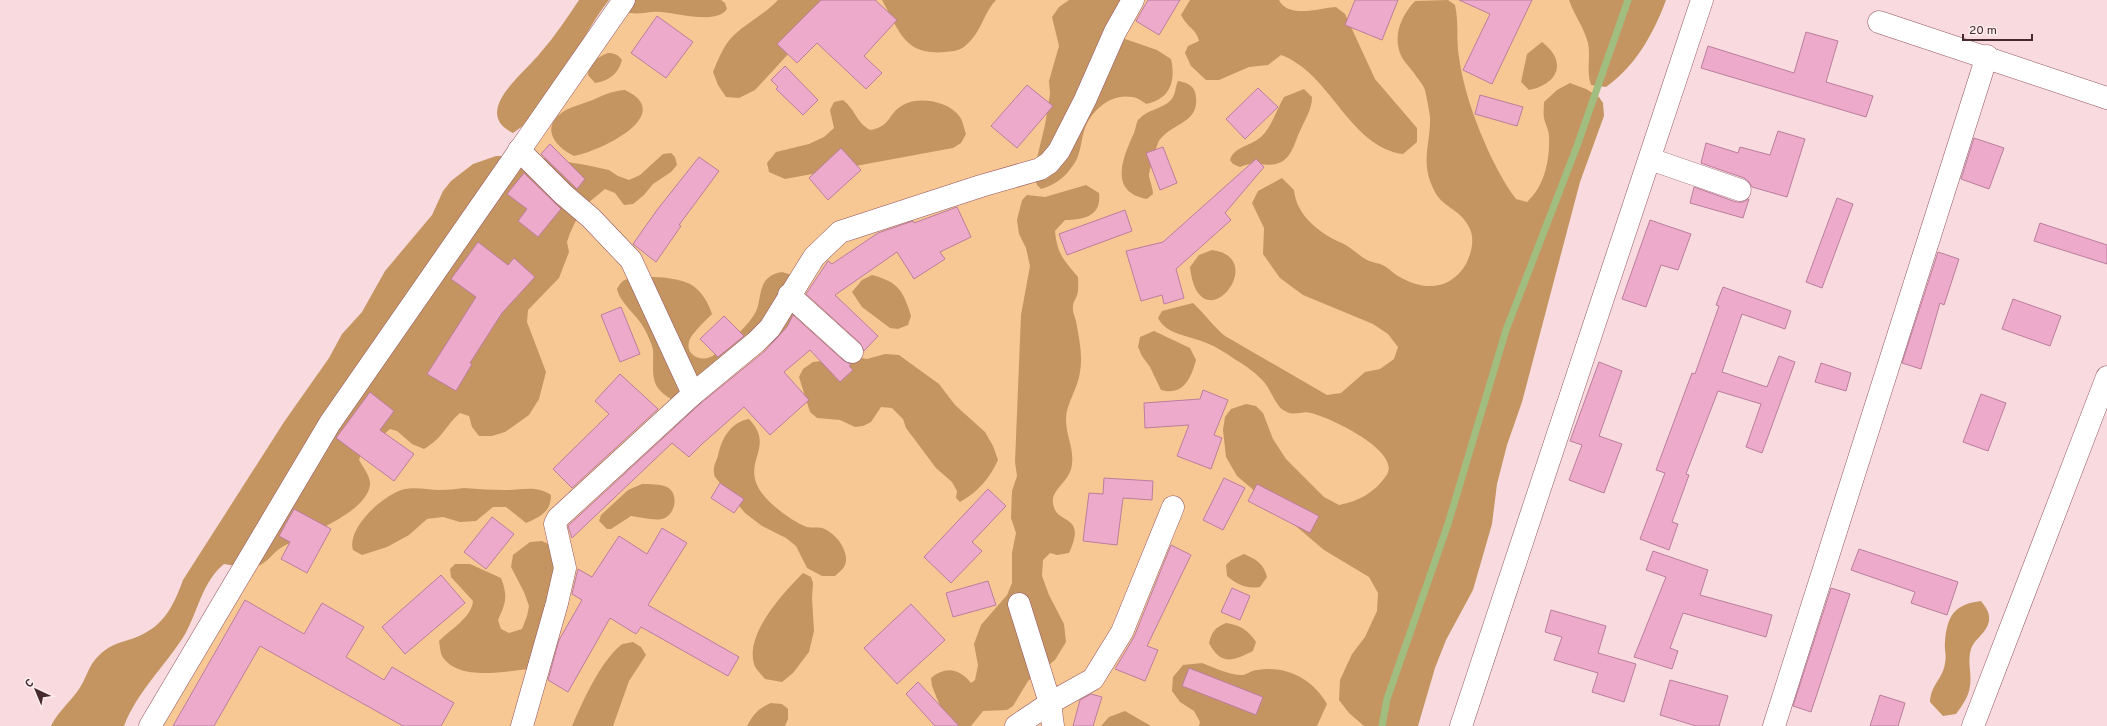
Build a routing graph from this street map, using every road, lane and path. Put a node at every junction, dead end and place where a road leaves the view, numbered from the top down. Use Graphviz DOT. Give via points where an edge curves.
graph roads {
  1 [pos="624,0"];
  2 [pos="1133,0"];
  3 [pos="1702,0"];
  4 [pos="1879,22"];
  5 [pos="1987,56"];
  6 [pos="2107,98"];
  7 [pos="520,150"];
  8 [pos="1650,159"];
  9 [pos="1740,190"];
  10 [pos="789,295"];
  11 [pos="852,352"];
  12 [pos="2107,377"];
  13 [pos="693,394"];
  14 [pos="1173,507"];
  15 [pos="1019,604"];
  16 [pos="1050,703"];
  17 [pos="150,726"];
  18 [pos="522,726"];
  19 [pos="1016,726"];
  20 [pos="1053,726"];
  21 [pos="1461,726"];
  22 [pos="1774,726"];
  23 [pos="1973,726"];
  1 -- 7 [label="main road"];
  2 -- 10 [label="main road" via="1115,32 1059,151 1049,163 1040,169 840,232 814,256"];
  3 -- 8 [label="main road"];
  4 -- 5 [label="main road"];
  5 -- 6 [label="main road"];
  5 -- 22 [label="main road"];
  7 -- 13 [label="main road" via="631,260"];
  7 -- 17 [label="main road" via="330,423"];
  8 -- 9 [label="main road"];
  8 -- 21 [label="main road"];
  10 -- 11 [label="main road"];
  10 -- 13 [label="main road" via="770,328"];
  12 -- 23 [label="main road"];
  13 -- 18 [label="main road" via="558,518 555,524 565,568"];
  14 -- 16 [label="main road" via="1122,632 1099,670 1093,679"];
  15 -- 16 [label="main road"];
  16 -- 19 [label="main road"];
  16 -- 20 [label="main road"];
}
